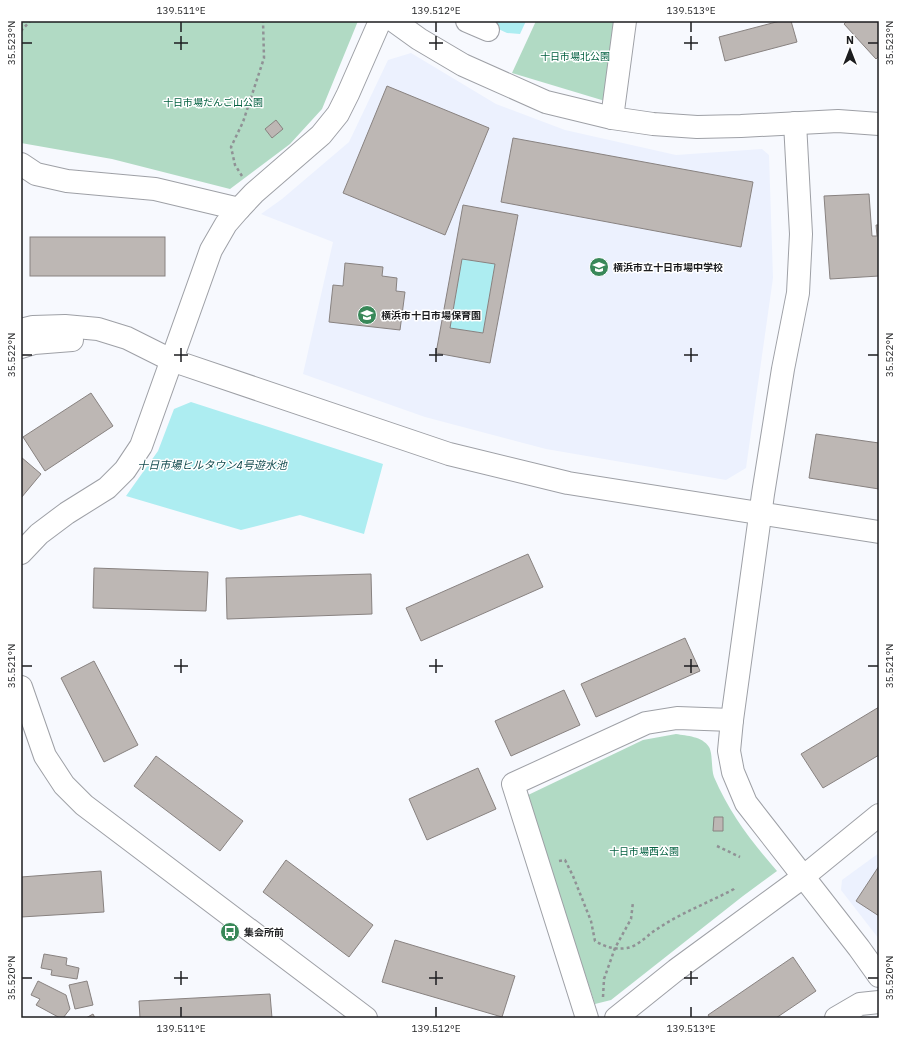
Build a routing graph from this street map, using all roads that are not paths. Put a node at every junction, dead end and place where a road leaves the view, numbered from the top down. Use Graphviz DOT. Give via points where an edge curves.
graph roads {
  1 [pos="380,21"];
  2 [pos="394,21"];
  3 [pos="467,21"];
  4 [pos="624,21"];
  5 [pos="488,30"];
  6 [pos="612,118"];
  7 [pos="794,123"];
  8 [pos="879,124"];
  9 [pos="21,164"];
  10 [pos="239,208"];
  11 [pos="21,330"];
  12 [pos="21,347"];
  13 [pos="171,360"];
  14 [pos="760,514"];
  15 [pos="879,532"];
  16 [pos="21,553"];
  17 [pos="21,689"];
  18 [pos="732,720"];
  19 [pos="879,814"];
  20 [pos="803,877"];
  21 [pos="879,976"];
  22 [pos="879,1002"];
  23 [pos="366,1018"];
  24 [pos="587,1018"];
  25 [pos="616,1018"];
  26 [pos="836,1018"];
  1 -- 10 [label="street" via="338,114 321,135"];
  2 -- 6 [label="street" via="419,39 463,64 546,102"];
  3 -- 5 [label="street"];
  4 -- 6 [label="street"];
  6 -- 7 [label="street" via="653,124 697,126"];
  7 -- 8 [label="street" via="838,121"];
  7 -- 14 [label="street" via="801,234 798,293"];
  9 -- 10 [label="street" via="36,174 67,181 154,189"];
  10 -- 13 [label="street" via="211,250"];
  11 -- 13 [label="street" via="65,326 98,329 126,338"];
  12 -- 13 [label="street" via="67,340 94,343 120,351"];
  13 -- 14 [label="street" via="448,454 568,483"];
  13 -- 16 [label="street" via="141,446 125,470 107,488 39,534"];
  14 -- 15 [label="street"];
  14 -- 18 [label="street"];
  17 -- 23 [label="street" via="45,756 64,785 84,805"];
  18 -- 20 [label="street" via="729,751 733,772 746,803"];
  18 -- 24 [label="street" via="677,718 646,723 514,784"];
  19 -- 20 [label="street"];
  20 -- 21 [label="street"];
  20 -- 25 [label="street" via="676,970"];
  22 -- 26 [label="street" via="860,1004"];
}
